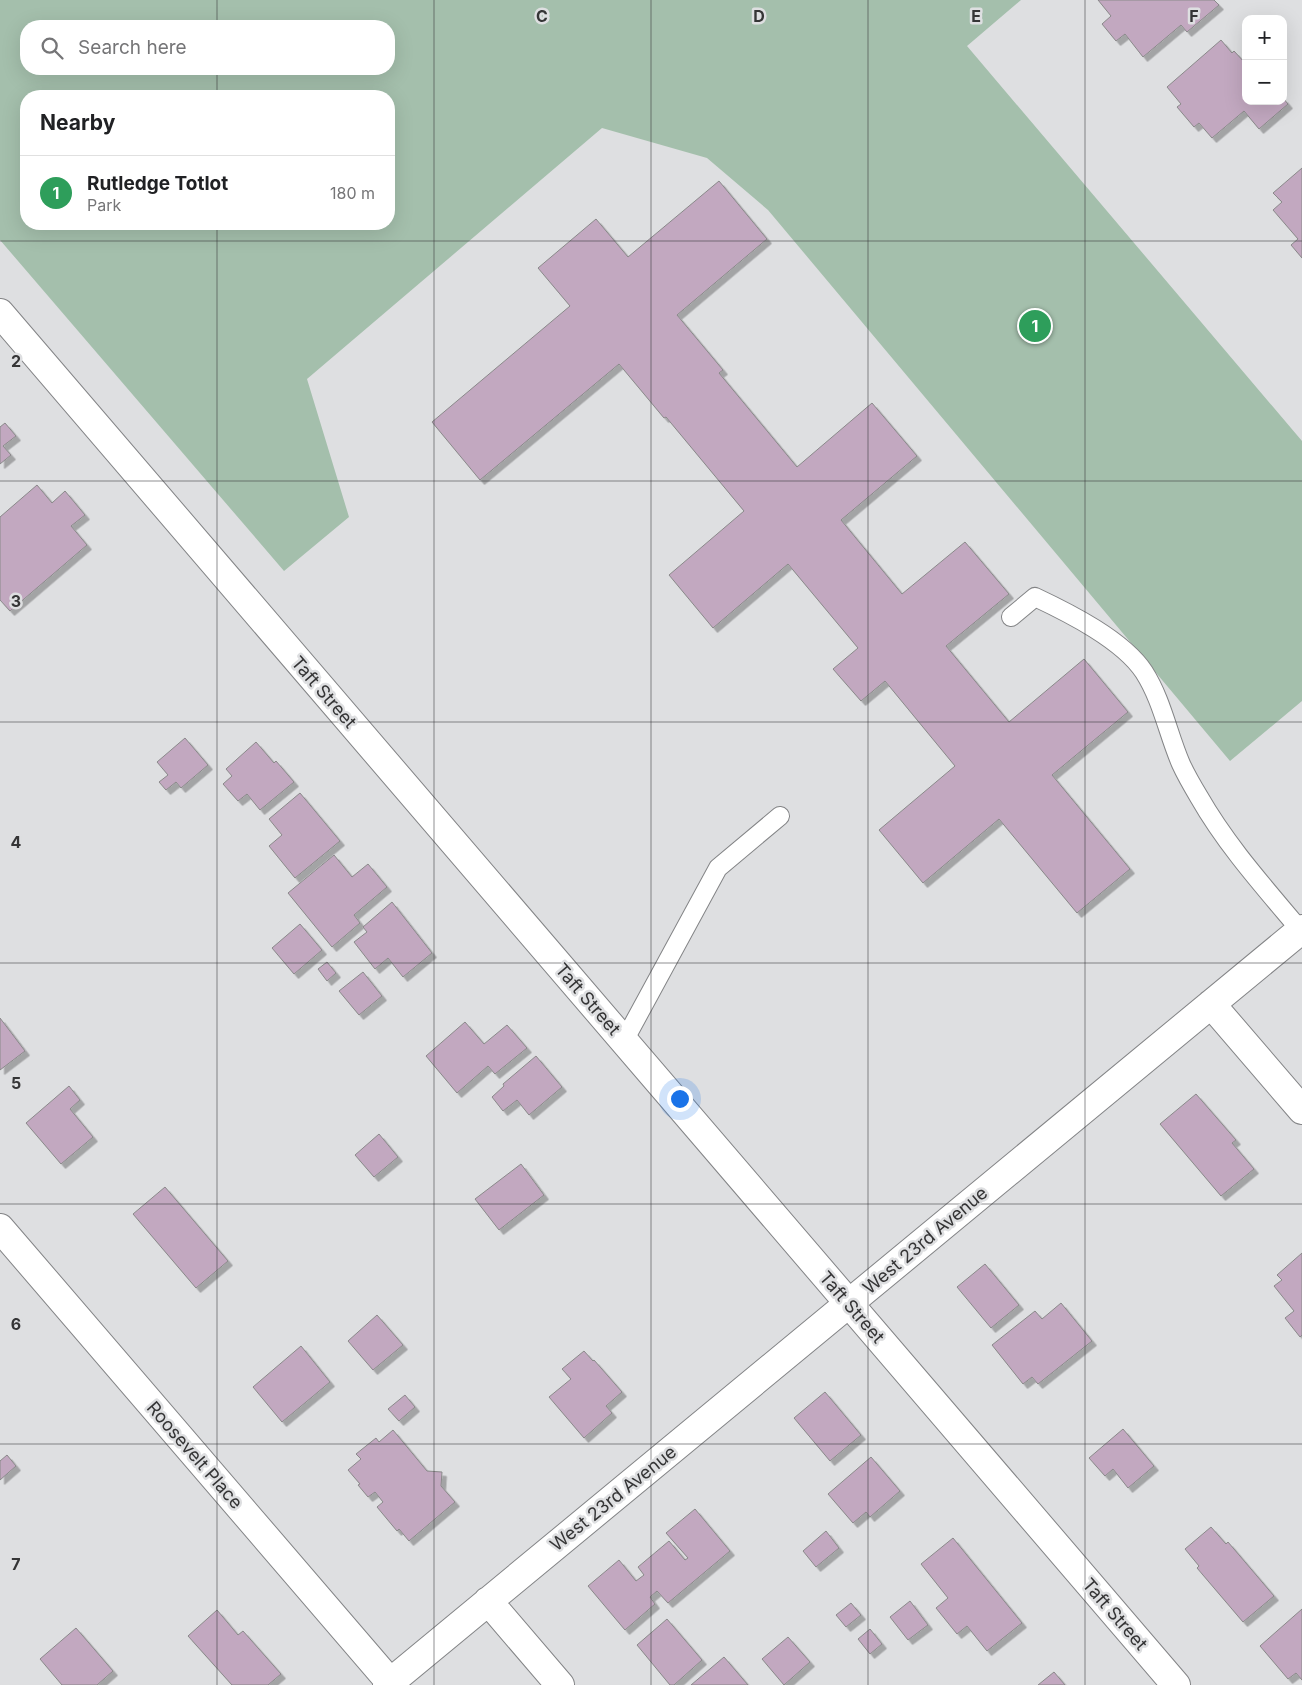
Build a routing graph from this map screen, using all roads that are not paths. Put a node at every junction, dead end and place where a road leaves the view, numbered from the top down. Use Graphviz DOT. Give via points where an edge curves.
graph roads {
  1 [pos="0,313"];
  2 [pos="1011,617"];
  3 [pos="780,816"];
  4 [pos="1301,930"];
  5 [pos="1211,1004"];
  6 [pos="624,1041"];
  7 [pos="1302,1110"];
  8 [pos="0,1228"];
  9 [pos="849,1304"];
  10 [pos="488,1601"];
  11 [pos="388,1684"];
  12 [pos="560,1685"];
  13 [pos="1176,1685"];
  1 -- 6 [label="street, Taft Street"];
  2 -- 4 [label="lane" via="1035,597 1077,617 1133,659 1151,686 1181,764 1218,828"];
  3 -- 6 [label="lane" via="718,868"];
  4 -- 5 [label="street, West 23rd Avenue"];
  5 -- 7 [label="street"];
  5 -- 9 [label="street, West 23rd Avenue"];
  6 -- 9 [label="street, Taft Street"];
  8 -- 11 [label="street, Roosevelt Place"];
  9 -- 10 [label="street, West 23rd Avenue"];
  9 -- 13 [label="street, Taft Street"];
  10 -- 11 [label="street, West 23rd Avenue"];
  10 -- 12 [label="street"];
}
